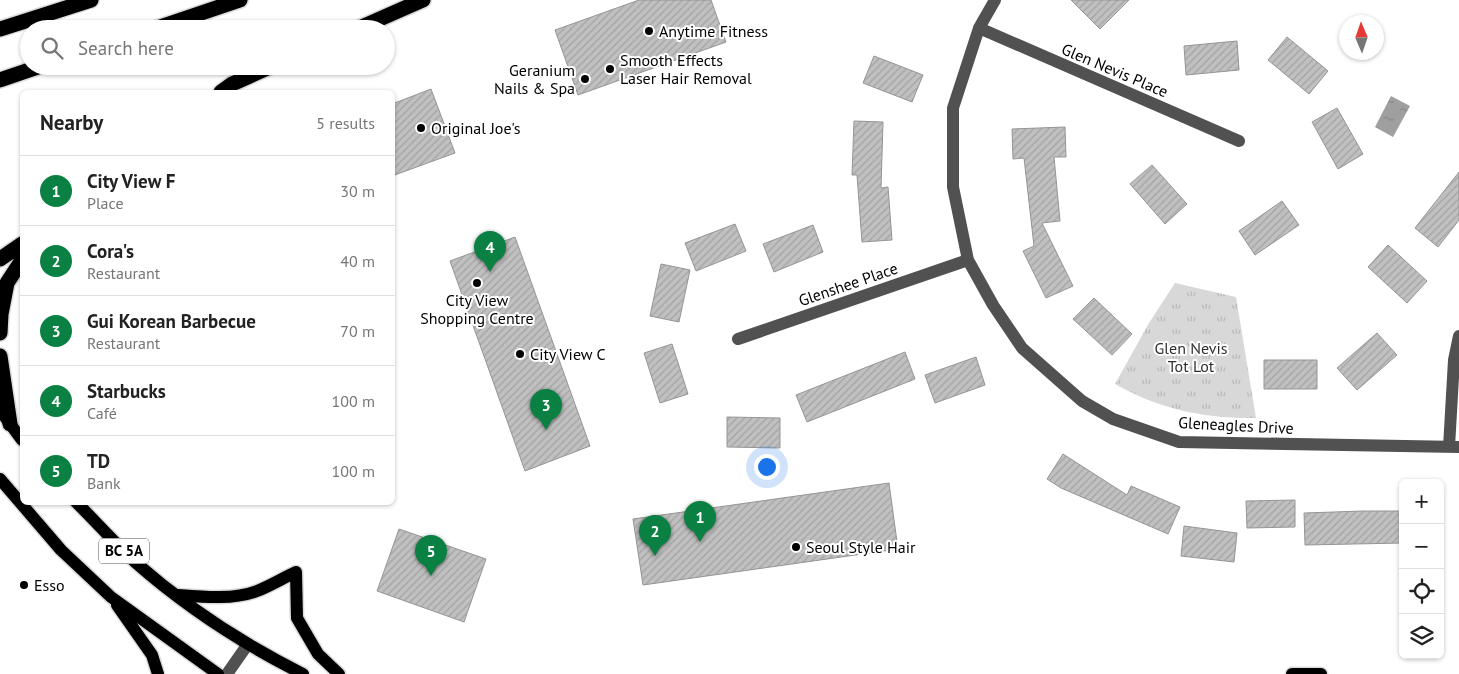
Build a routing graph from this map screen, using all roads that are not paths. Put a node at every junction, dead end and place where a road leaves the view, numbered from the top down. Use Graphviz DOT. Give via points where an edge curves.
graph roads {
  1 [pos="91,0"];
  2 [pos="240,0"];
  3 [pos="423,0"];
  4 [pos="995,0"];
  5 [pos="28,20"];
  6 [pos="181,20"];
  7 [pos="377,20"];
  8 [pos="20,23"];
  9 [pos="979,28"];
  10 [pos="0,29"];
  11 [pos="20,73"];
  12 [pos="252,75"];
  13 [pos="0,80"];
  14 [pos="224,90"];
  15 [pos="1239,141"];
  16 [pos="20,245"];
  17 [pos="0,259"];
  18 [pos="968,260"];
  19 [pos="20,263"];
  20 [pos="0,333"];
  21 [pos="1459,336"];
  22 [pos="738,339"];
  23 [pos="0,356"];
  24 [pos="0,410"];
  25 [pos="10,424"];
  26 [pos="20,437"];
  27 [pos="1454,447"];
  28 [pos="0,480"];
  29 [pos="20,503"];
  30 [pos="22,505"];
  31 [pos="79,505"];
  32 [pos="176,594"];
  33 [pos="111,597"];
  34 [pos="248,644"];
  35 [pos="158,674"];
  36 [pos="218,674"];
  37 [pos="227,674"];
  38 [pos="303,674"];
  39 [pos="339,674"];
  40 [pos="1292,674"];
  41 [pos="1321,674"];
  1 -- 5 [label="highway"];
  2 -- 6 [label="highway"];
  3 -- 7 [label="highway"];
  4 -- 9 [label="street, Gleneagles Drive"];
  8 -- 10 [label="highway"];
  9 -- 15 [label="street, Glen Nevis Place"];
  9 -- 18 [label="street, Gleneagles Drive" via="953,108 953,187"];
  11 -- 13 [label="highway"];
  12 -- 14 [label="highway"];
  16 -- 17 [label="highway"];
  18 -- 22 [label="street, Glenshee Place"];
  18 -- 27 [label="street, Gleneagles Drive" via="992,305 1022,348 1082,401 1113,419 1179,442"];
  19 -- 20 [label="highway" via="7,283"];
  21 -- 27 [label="street" via="1454,360"];
  23 -- 25 [label="highway"];
  24 -- 25 [label="main road"];
  25 -- 26 [label="main road"];
  28 -- 29 [label="main road, BC 5A"];
  30 -- 33 [label="main road, BC 5A" via="62,550"];
  31 -- 32 [label="main road, BC 5A" via="135,562"];
  32 -- 34 [label="main road, BC 5A"];
  32 -- 39 [label="main road" via="234,596 256,591 296,572 297,618 318,654"];
  33 -- 35 [label="main road" via="152,655"];
  33 -- 36 [label="main road, BC 5A"];
  34 -- 37 [label="street"];
  34 -- 38 [label="main road, BC 5A"];
  40 -- 41 [label="main road"];
}
